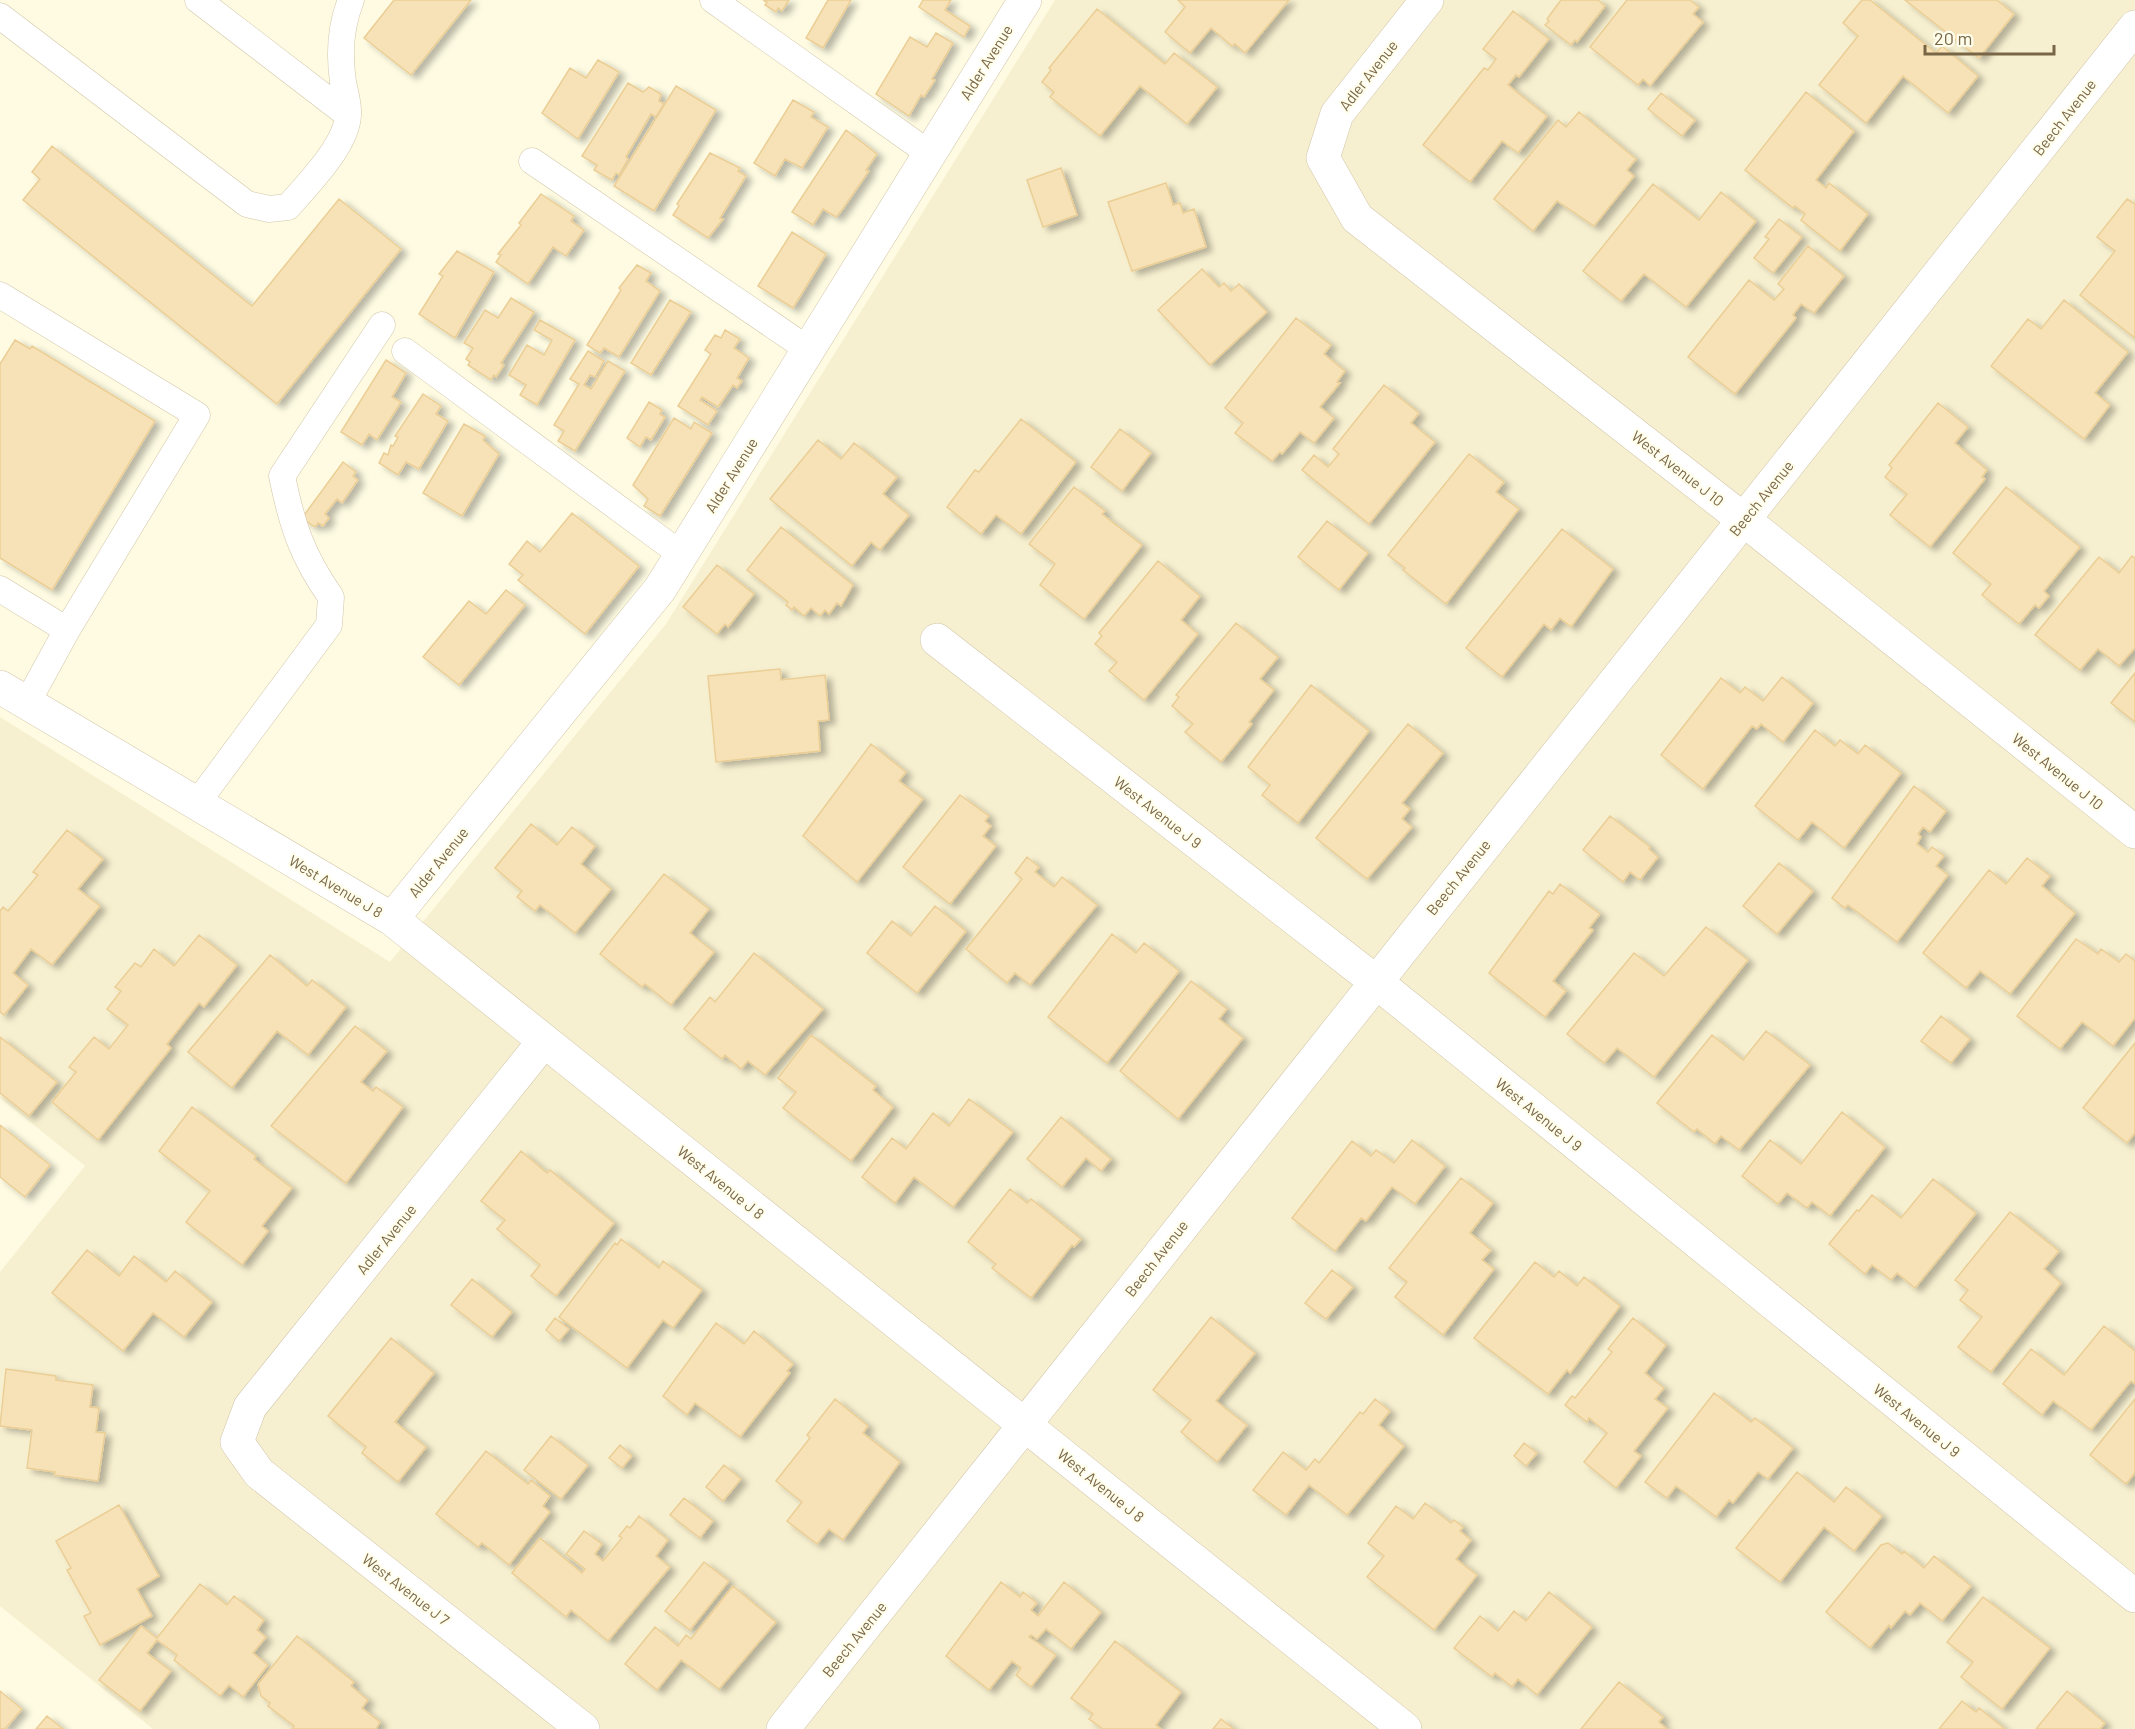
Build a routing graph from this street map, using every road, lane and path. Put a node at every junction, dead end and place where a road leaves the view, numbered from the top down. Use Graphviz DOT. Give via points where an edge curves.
graph roads {
  1 [pos="198,0"];
  2 [pos="351,0"];
  3 [pos="713,0"];
  4 [pos="1025,0"];
  5 [pos="1427,0"];
  6 [pos="0,16"];
  7 [pos="2135,27"];
  8 [pos="348,115"];
  9 [pos="930,154"];
  10 [pos="1323,158"];
  11 [pos="532,161"];
  12 [pos="0,295"];
  13 [pos="382,324"];
  14 [pos="809,350"];
  15 [pos="405,351"];
  16 [pos="1744,520"];
  17 [pos="682,555"];
  18 [pos="0,589"];
  19 [pos="67,630"];
  20 [pos="937,640"];
  21 [pos="14,695"];
  22 [pos="197,803"];
  23 [pos="2135,832"];
  24 [pos="392,919"];
  25 [pos="1375,981"];
  26 [pos="544,1041"];
  27 [pos="1025,1424"];
  28 [pos="237,1442"];
  29 [pos="2135,1596"];
  30 [pos="583,1729"];
  31 [pos="783,1729"];
  32 [pos="1406,1729"];
  1 -- 8 [label="lane"];
  2 -- 8 [label="lane" via="343,20 341,41"];
  3 -- 9 [label="lane"];
  4 -- 9 [label="street, Alder Avenue"];
  5 -- 10 [label="street, Adler Avenue" via="1337,114"];
  6 -- 8 [label="lane" via="247,204 269,209 288,207 340,141"];
  7 -- 16 [label="street, Beech Avenue"];
  9 -- 14 [label="street, Alder Avenue"];
  10 -- 16 [label="street, West Avenue J 10" via="1357,218"];
  11 -- 14 [label="lane"];
  12 -- 19 [label="lane" via="197,414"];
  13 -- 22 [label="lane" via="282,476 296,534 310,566 331,597 329,625"];
  14 -- 17 [label="street, Alder Avenue"];
  15 -- 17 [label="lane"];
  16 -- 23 [label="street, West Avenue J 10"];
  16 -- 25 [label="street, Beech Avenue"];
  17 -- 24 [label="street, Alder Avenue" via="660,590"];
  18 -- 19 [label="lane"];
  19 -- 21 [label="lane"];
  20 -- 25 [label="street, West Avenue J 9"];
  21 -- 22 [label="street, West Avenue J 8"];
  22 -- 24 [label="street, West Avenue J 8"];
  24 -- 26 [label="street, West Avenue J 8"];
  25 -- 27 [label="street, Beech Avenue"];
  25 -- 29 [label="street, West Avenue J 9"];
  26 -- 27 [label="street, West Avenue J 8"];
  26 -- 28 [label="street, Adler Avenue" via="250,1407"];
  27 -- 31 [label="street, Beech Avenue"];
  27 -- 32 [label="street, West Avenue J 8"];
  28 -- 30 [label="street, West Avenue J 7" via="259,1473"];
}
